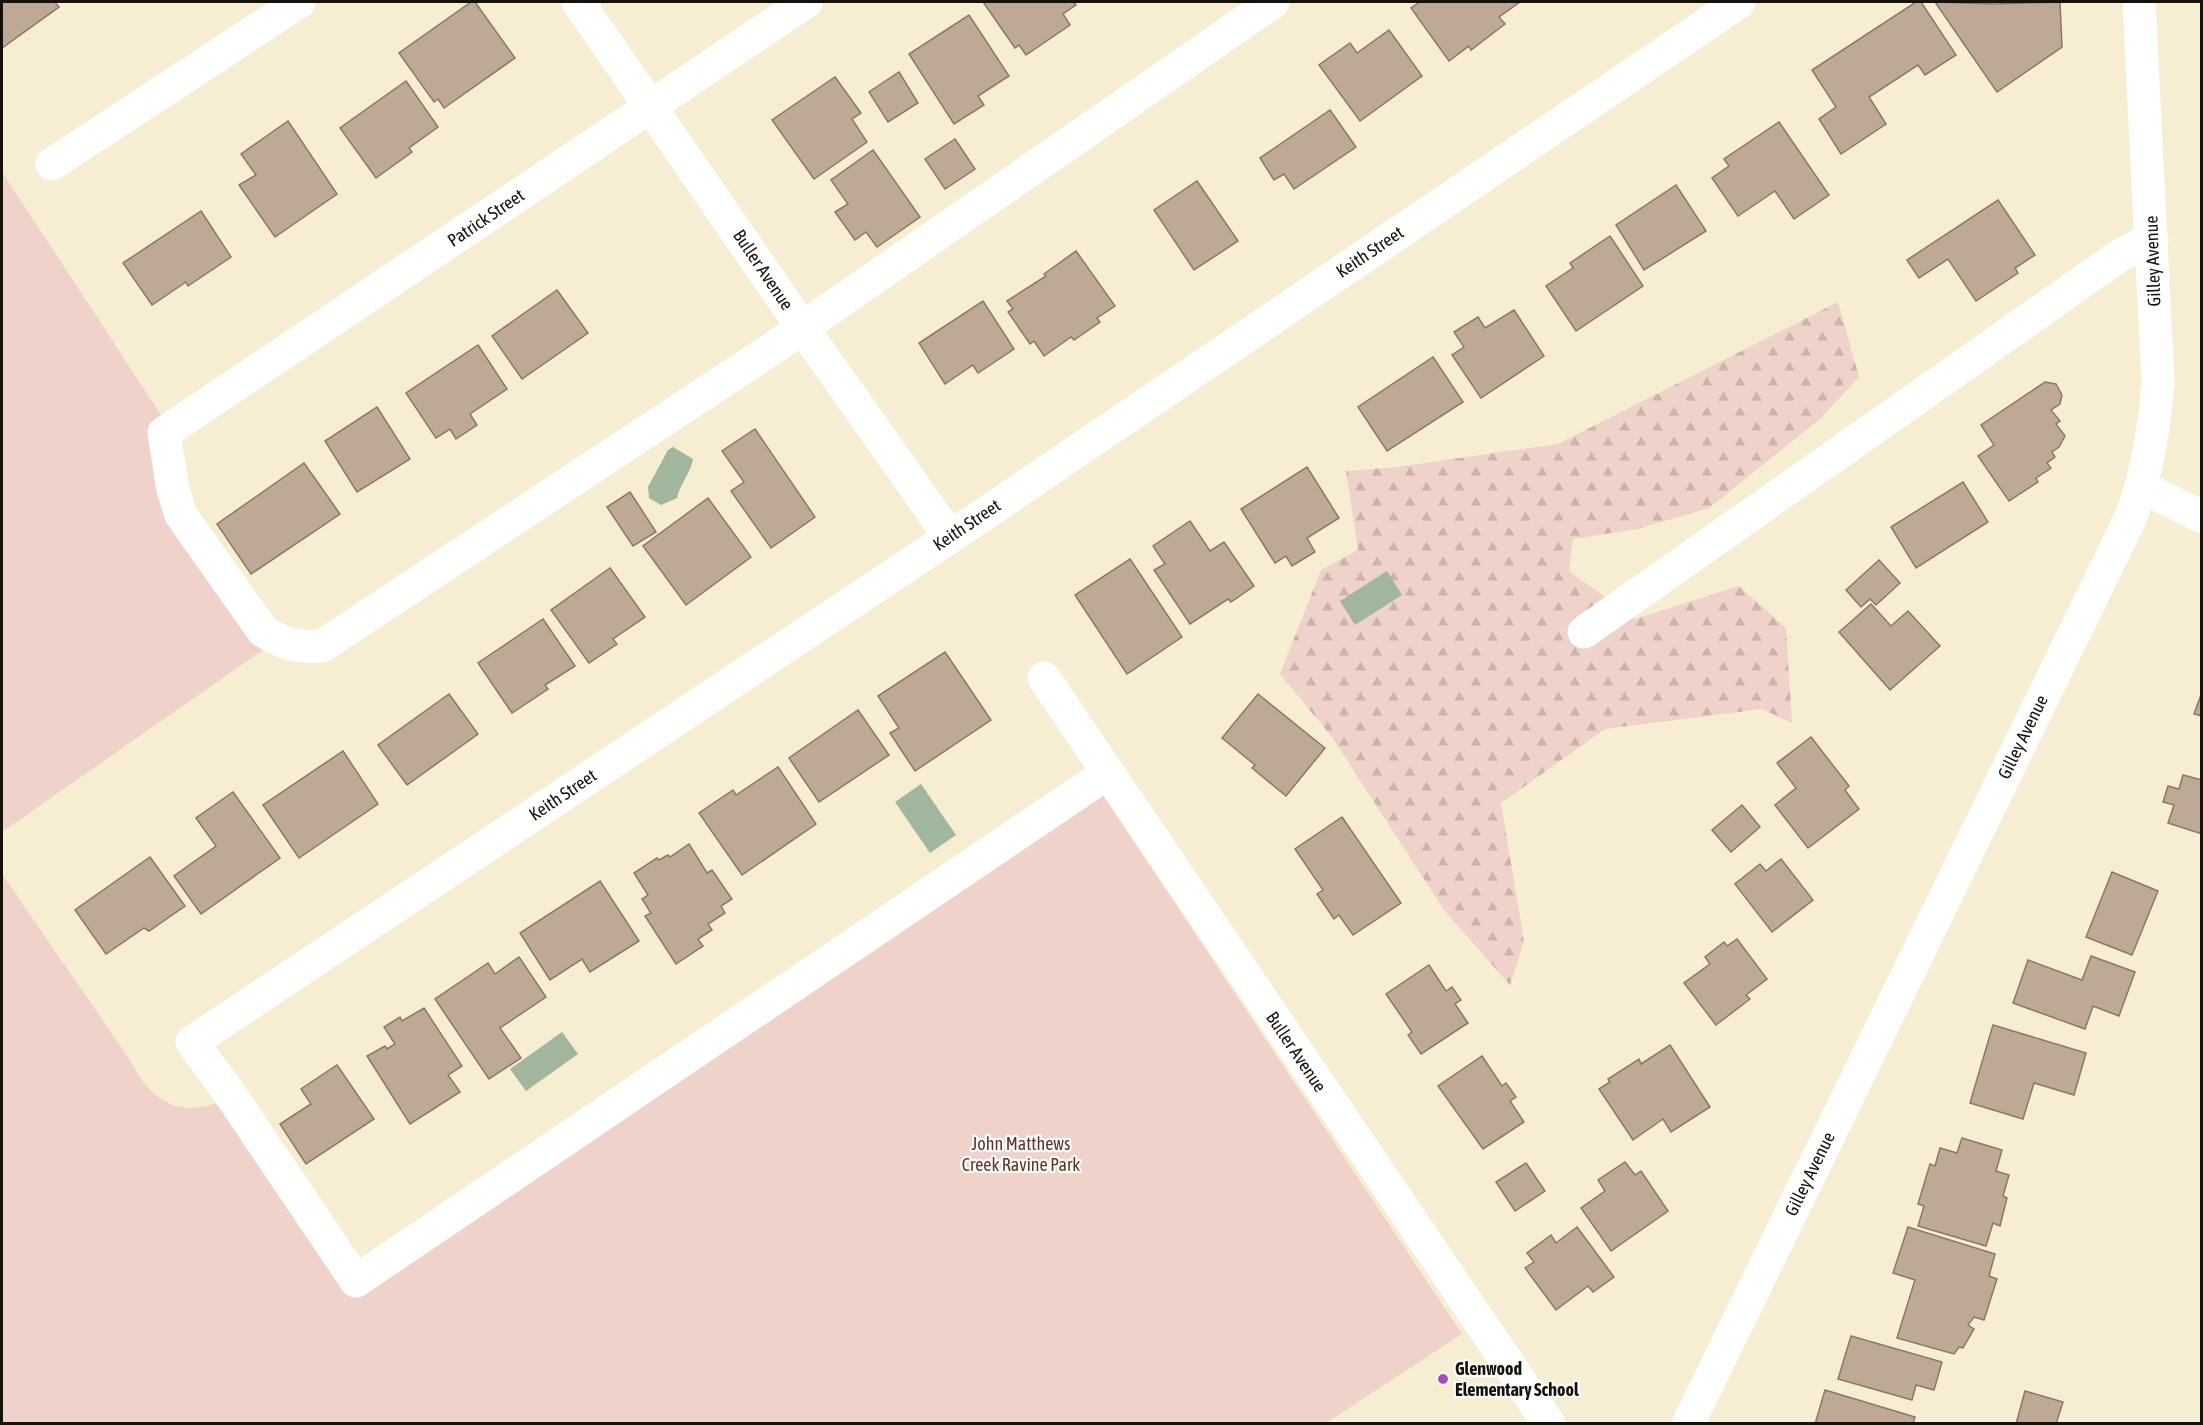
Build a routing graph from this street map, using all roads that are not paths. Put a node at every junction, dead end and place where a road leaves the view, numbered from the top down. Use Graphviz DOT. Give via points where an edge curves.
graph roads {
  1 [pos="298,2"];
  2 [pos="578,2"];
  3 [pos="806,2"];
  4 [pos="1274,2"];
  5 [pos="1739,2"];
  6 [pos="2139,2"];
  7 [pos="652,107"];
  8 [pos="52,164"];
  9 [pos="2152,239"];
  10 [pos="802,327"];
  11 [pos="2142,487"];
  12 [pos="2202,517"];
  13 [pos="950,537"];
  14 [pos="1584,632"];
  15 [pos="1044,678"];
  16 [pos="1106,774"];
  17 [pos="1549,1424"];
  18 [pos="1688,1424"];
  1 -- 8 [label="street"];
  2 -- 7 [label="street, Buller Avenue"];
  3 -- 7 [label="street, Patrick Street"];
  4 -- 10 [label="street"];
  5 -- 13 [label="street, Keith Street"];
  6 -- 9 [label="street, Gilley Avenue"];
  7 -- 10 [label="street, Buller Avenue"];
  7 -- 10 [label="street, Patrick Street" via="164,433 181,515 263,631 298,648 322,646"];
  9 -- 11 [label="street, Gilley Avenue" via="2158,383 2154,435"];
  9 -- 14 [label="street" via="2119,256"];
  10 -- 13 [label="street, Buller Avenue"];
  11 -- 12 [label="street"];
  11 -- 18 [label="street, Gilley Avenue" via="2130,519"];
  13 -- 16 [label="street, Keith Street" via="192,1042 356,1281"];
  15 -- 16 [label="street, Buller Avenue"];
  16 -- 17 [label="street, Buller Avenue"];
}
